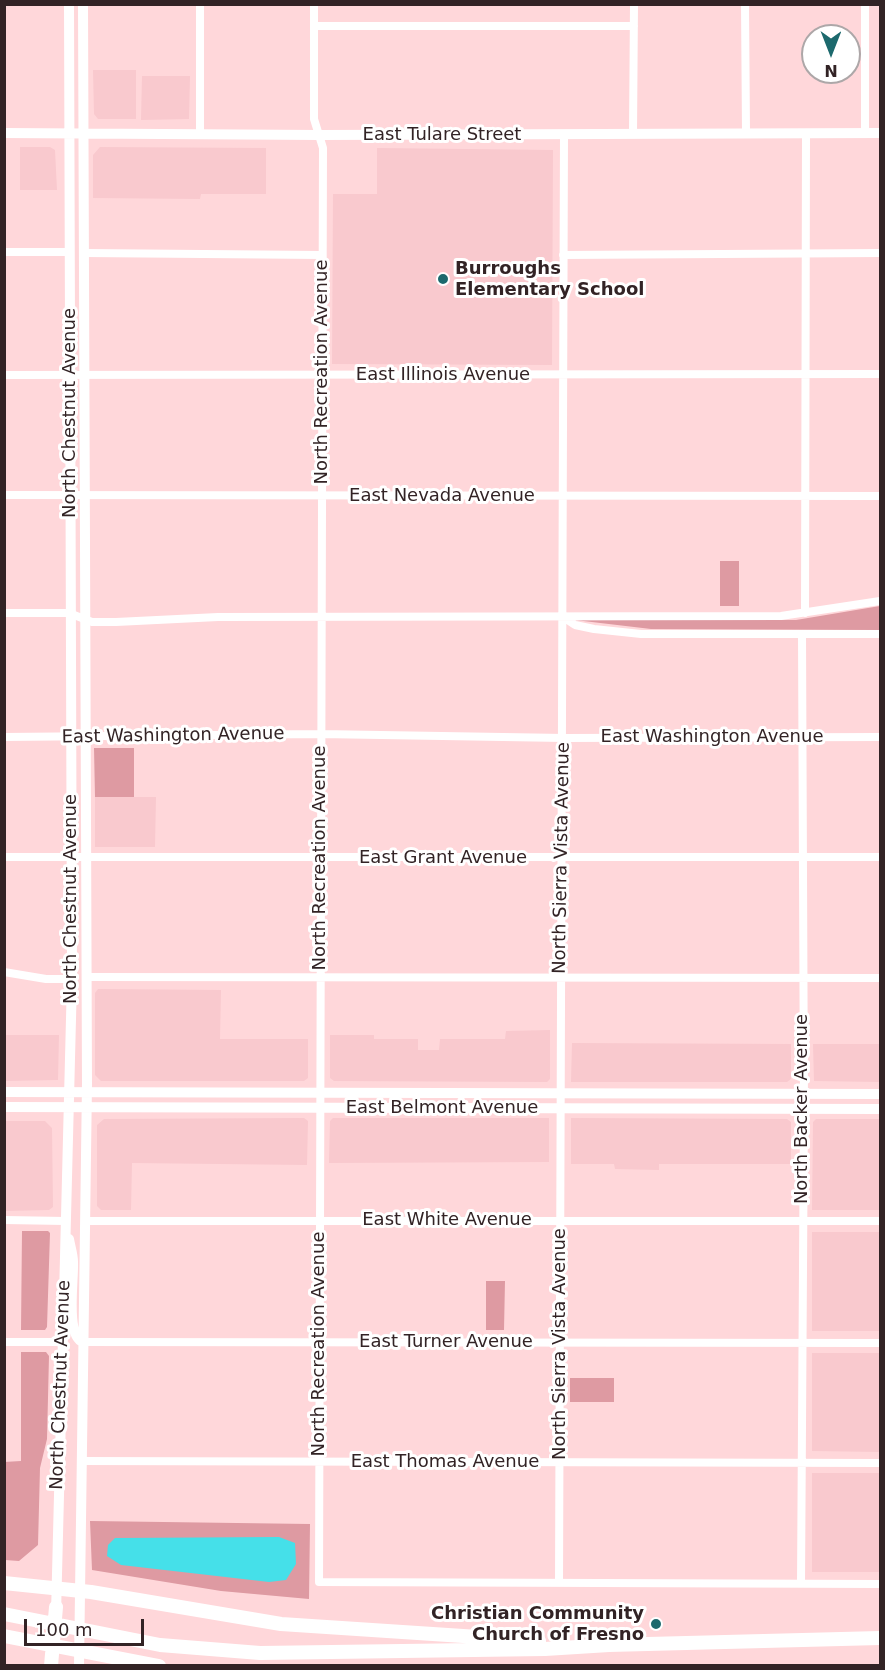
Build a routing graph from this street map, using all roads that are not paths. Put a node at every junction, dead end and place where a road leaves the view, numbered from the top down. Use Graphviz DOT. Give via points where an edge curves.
graph roads {
  1 [pos="69,4"];
  2 [pos="83,4"];
  3 [pos="200,4"];
  4 [pos="314,4"];
  5 [pos="634,4"];
  6 [pos="745,4"];
  7 [pos="865,4"];
  8 [pos="314,26"];
  9 [pos="634,26"];
  10 [pos="4,133"];
  11 [pos="70,133"];
  12 [pos="85,133"];
  13 [pos="633,133"];
  14 [pos="746,133"];
  15 [pos="865,133"];
  16 [pos="880,133"];
  17 [pos="200,134"];
  18 [pos="564,134"];
  19 [pos="806,134"];
  20 [pos="320,135"];
  21 [pos="4,252"];
  22 [pos="70,252"];
  23 [pos="85,253"];
  24 [pos="807,253"];
  25 [pos="880,253"];
  26 [pos="322,255"];
  27 [pos="563,255"];
  28 [pos="85,313"];
  29 [pos="880,374"];
  30 [pos="4,375"];
  31 [pos="70,375"];
  32 [pos="85,375"];
  33 [pos="323,375"];
  34 [pos="565,375"];
  35 [pos="806,375"];
  36 [pos="4,495"];
  37 [pos="322,495"];
  38 [pos="69,496"];
  39 [pos="85,496"];
  40 [pos="564,496"];
  41 [pos="806,496"];
  42 [pos="880,496"];
  43 [pos="880,601"];
  44 [pos="4,612"];
  45 [pos="69,613"];
  46 [pos="805,613"];
  47 [pos="320,616"];
  48 [pos="563,617"];
  49 [pos="84,619"];
  50 [pos="802,634"];
  51 [pos="880,634"];
  52 [pos="320,734"];
  53 [pos="4,737"];
  54 [pos="801,737"];
  55 [pos="880,737"];
  56 [pos="70,738"];
  57 [pos="85,738"];
  58 [pos="564,738"];
  59 [pos="801,855"];
  60 [pos="880,856"];
  61 [pos="4,857"];
  62 [pos="71,858"];
  63 [pos="86,858"];
  64 [pos="322,858"];
  65 [pos="563,858"];
  66 [pos="4,972"];
  67 [pos="86,977"];
  68 [pos="320,977"];
  69 [pos="561,977"];
  70 [pos="803,978"];
  71 [pos="880,978"];
  72 [pos="72,979"];
  73 [pos="4,1092"];
  74 [pos="68,1092"];
  75 [pos="86,1092"];
  76 [pos="320,1092"];
  77 [pos="562,1093"];
  78 [pos="803,1094"];
  79 [pos="880,1094"];
  80 [pos="4,1107"];
  81 [pos="68,1107"];
  82 [pos="86,1107"];
  83 [pos="320,1108"];
  84 [pos="562,1108"];
  85 [pos="804,1109"];
  86 [pos="880,1109"];
  87 [pos="4,1220"];
  88 [pos="320,1220"];
  89 [pos="560,1220"];
  90 [pos="65,1221"];
  91 [pos="86,1221"];
  92 [pos="802,1221"];
  93 [pos="880,1221"];
  94 [pos="4,1342"];
  95 [pos="62,1342"];
  96 [pos="82,1342"];
  97 [pos="319,1342"];
  98 [pos="560,1343"];
  99 [pos="801,1343"];
  100 [pos="880,1343"];
  101 [pos="81,1461"];
  102 [pos="319,1462"];
  103 [pos="561,1462"];
  104 [pos="802,1463"];
  105 [pos="880,1463"];
  106 [pos="4,1583"];
  107 [pos="559,1583"];
  108 [pos="801,1583"];
  109 [pos="880,1584"];
  110 [pos="56,1589"];
  111 [pos="79,1591"];
  112 [pos="56,1608"];
  113 [pos="11,1616"];
  114 [pos="4,1636"];
  115 [pos="880,1638"];
  116 [pos="609,1645"];
  117 [pos="51,1665"];
  118 [pos="56,1665"];
  119 [pos="79,1665"];
  120 [pos="159,1665"];
  1 -- 11 [label="main road, North Chestnut Avenue"];
  2 -- 12 [label="main road, North Chestnut Avenue"];
  3 -- 17 [label="street"];
  4 -- 8 [label="street, North Recreation Avenue"];
  5 -- 9 [label="street"];
  6 -- 14 [label="street"];
  7 -- 15 [label="street"];
  8 -- 9 [label="street"];
  8 -- 20 [label="street, North Recreation Avenue" via="314,119"];
  9 -- 13 [label="street"];
  10 -- 11 [label="main road, East Tulare Street"];
  11 -- 12 [label="main road, East Tulare Street"];
  11 -- 22 [label="main road, North Chestnut Avenue"];
  12 -- 17 [label="main road, East Tulare Street"];
  12 -- 23 [label="main road, North Chestnut Avenue"];
  13 -- 14 [label="main road, East Tulare Street"];
  13 -- 18 [label="main road, East Tulare Street"];
  14 -- 19 [label="main road, East Tulare Street"];
  15 -- 16 [label="main road, East Tulare Street"];
  15 -- 19 [label="main road, East Tulare Street"];
  17 -- 20 [label="main road, East Tulare Street"];
  18 -- 20 [label="main road, East Tulare Street"];
  18 -- 27 [label="street, North Sierra Vista Avenue"];
  19 -- 24 [label="street"];
  20 -- 26 [label="street, North Recreation Avenue"];
  21 -- 22 [label="street"];
  22 -- 28 [label="main road" via="77,257 78,298"];
  22 -- 31 [label="main road, North Chestnut Avenue"];
  23 -- 26 [label="street"];
  23 -- 28 [label="main road, North Chestnut Avenue"];
  24 -- 25 [label="street"];
  24 -- 27 [label="street"];
  24 -- 35 [label="street"];
  26 -- 33 [label="street, North Recreation Avenue"];
  27 -- 34 [label="street, North Sierra Vista Avenue"];
  28 -- 32 [label="main road, North Chestnut Avenue"];
  29 -- 35 [label="street, East Illinois Avenue"];
  30 -- 31 [label="street, East Illinois Avenue"];
  31 -- 32 [label="street, East Illinois Avenue"];
  31 -- 38 [label="main road, North Chestnut Avenue"];
  32 -- 33 [label="street, East Illinois Avenue"];
  32 -- 39 [label="main road, North Chestnut Avenue"];
  33 -- 34 [label="street, East Illinois Avenue"];
  33 -- 37 [label="street, North Recreation Avenue"];
  34 -- 35 [label="street, East Illinois Avenue"];
  34 -- 40 [label="street, North Sierra Vista Avenue"];
  35 -- 41 [label="street"];
  36 -- 38 [label="street, East Nevada Avenue"];
  37 -- 39 [label="street, East Nevada Avenue"];
  37 -- 40 [label="street, East Nevada Avenue"];
  37 -- 47 [label="street, North Recreation Avenue"];
  38 -- 39 [label="street, East Nevada Avenue"];
  38 -- 45 [label="main road, North Chestnut Avenue"];
  39 -- 49 [label="main road, North Chestnut Avenue"];
  40 -- 41 [label="street, East Nevada Avenue"];
  40 -- 48 [label="street, North Sierra Vista Avenue"];
  41 -- 42 [label="street, East Nevada Avenue"];
  41 -- 46 [label="street"];
  43 -- 46 [label="street"];
  44 -- 45 [label="street"];
  45 -- 49 [label="street"];
  45 -- 56 [label="main road, North Chestnut Avenue"];
  46 -- 48 [label="street"];
  47 -- 48 [label="street"];
  47 -- 49 [label="street" via="116,622"];
  47 -- 52 [label="street, North Recreation Avenue"];
  48 -- 50 [label="street" via="575,625 641,634"];
  48 -- 58 [label="street, North Sierra Vista Avenue"];
  49 -- 57 [label="main road, North Chestnut Avenue"];
  50 -- 51 [label="street"];
  50 -- 54 [label="street, North Backer Avenue"];
  52 -- 57 [label="street, East Washington Avenue"];
  52 -- 58 [label="street, East Washington Avenue"];
  52 -- 64 [label="street, North Recreation Avenue"];
  53 -- 56 [label="street, East Washington Avenue"];
  54 -- 55 [label="street, East Washington Avenue"];
  54 -- 58 [label="street, East Washington Avenue"];
  54 -- 59 [label="street, North Backer Avenue"];
  56 -- 57 [label="street, East Washington Avenue"];
  56 -- 62 [label="main road, North Chestnut Avenue"];
  57 -- 63 [label="main road, North Chestnut Avenue"];
  58 -- 65 [label="street, North Sierra Vista Avenue"];
  59 -- 60 [label="street, East Grant Avenue"];
  59 -- 65 [label="street, East Grant Avenue"];
  59 -- 70 [label="street, North Backer Avenue"];
  61 -- 62 [label="street, East Grant Avenue"];
  62 -- 63 [label="street, East Grant Avenue"];
  62 -- 72 [label="main road, North Chestnut Avenue"];
  63 -- 64 [label="street, East Grant Avenue"];
  63 -- 67 [label="main road, North Chestnut Avenue"];
  64 -- 65 [label="street, East Grant Avenue"];
  64 -- 68 [label="street, North Recreation Avenue"];
  65 -- 69 [label="street, North Sierra Vista Avenue"];
  66 -- 72 [label="street"];
  67 -- 68 [label="street"];
  67 -- 75 [label="main road, North Chestnut Avenue"];
  68 -- 69 [label="street"];
  68 -- 76 [label="street, North Recreation Avenue"];
  69 -- 70 [label="street"];
  69 -- 77 [label="street, North Sierra Vista Avenue"];
  70 -- 71 [label="street"];
  70 -- 78 [label="street, North Backer Avenue"];
  72 -- 74 [label="main road, North Chestnut Avenue"];
  73 -- 74 [label="main road, East Belmont Avenue"];
  74 -- 75 [label="main road, East Belmont Avenue"];
  74 -- 81 [label="main road, North Chestnut Avenue"];
  75 -- 76 [label="main road, East Belmont Avenue"];
  75 -- 82 [label="main road, North Chestnut Avenue"];
  76 -- 77 [label="main road, East Belmont Avenue"];
  76 -- 83 [label="street, North Recreation Avenue"];
  77 -- 78 [label="main road, East Belmont Avenue"];
  77 -- 84 [label="street, North Sierra Vista Avenue"];
  78 -- 79 [label="main road, East Belmont Avenue"];
  78 -- 85 [label="street, North Backer Avenue"];
  80 -- 81 [label="main road, East Belmont Avenue"];
  81 -- 82 [label="main road, East Belmont Avenue"];
  81 -- 90 [label="main road, North Chestnut Avenue"];
  82 -- 83 [label="main road, East Belmont Avenue"];
  82 -- 91 [label="main road, North Chestnut Avenue"];
  83 -- 84 [label="main road, East Belmont Avenue"];
  83 -- 88 [label="street, North Recreation Avenue"];
  84 -- 85 [label="main road, East Belmont Avenue"];
  84 -- 89 [label="street, North Sierra Vista Avenue"];
  85 -- 86 [label="main road, East Belmont Avenue"];
  85 -- 92 [label="street, North Backer Avenue"];
  87 -- 90 [label="street"];
  88 -- 89 [label="street, East White Avenue"];
  88 -- 91 [label="street, East White Avenue"];
  88 -- 97 [label="street, North Recreation Avenue"];
  89 -- 92 [label="street, East White Avenue"];
  89 -- 98 [label="street, North Sierra Vista Avenue"];
  90 -- 95 [label="main road, North Chestnut Avenue"];
  90 -- 96 [label="main road" via="73,1260 72,1326"];
  91 -- 96 [label="main road, North Chestnut Avenue"];
  92 -- 93 [label="street, East White Avenue"];
  92 -- 99 [label="street, North Backer Avenue"];
  94 -- 95 [label="street"];
  95 -- 110 [label="main road, North Chestnut Avenue"];
  96 -- 97 [label="street, East Turner Avenue"];
  96 -- 101 [label="main road, North Chestnut Avenue"];
  97 -- 98 [label="street, East Turner Avenue"];
  97 -- 102 [label="street, North Recreation Avenue"];
  98 -- 99 [label="street, East Turner Avenue"];
  98 -- 103 [label="street, North Sierra Vista Avenue"];
  99 -- 100 [label="street, East Turner Avenue"];
  99 -- 104 [label="street, North Backer Avenue"];
  101 -- 102 [label="street, East Thomas Avenue"];
  101 -- 111 [label="main road, North Chestnut Avenue"];
  102 -- 103 [label="street, East Thomas Avenue"];
  102 -- 107 [label="street, North Recreation Avenue" via="319,1582"];
  103 -- 104 [label="street, East Thomas Avenue"];
  103 -- 107 [label="street, North Sierra Vista Avenue"];
  104 -- 105 [label="street, East Thomas Avenue"];
  104 -- 108 [label="street, North Backer Avenue"];
  106 -- 110 [label="highway"];
  107 -- 108 [label="street"];
  108 -- 109 [label="street"];
  110 -- 111 [label="highway"];
  110 -- 112 [label="main road, North Chestnut Avenue"];
  111 -- 116 [label="highway" via="281,1624"];
  111 -- 119 [label="main road, North Chestnut Avenue"];
  112 -- 117 [label="highway"];
  112 -- 118 [label="main road, North Chestnut Avenue"];
  113 -- 116 [label="highway" via="115,1638 209,1650 309,1654"];
  114 -- 120 [label="highway"];
  115 -- 116 [label="highway"];
}
